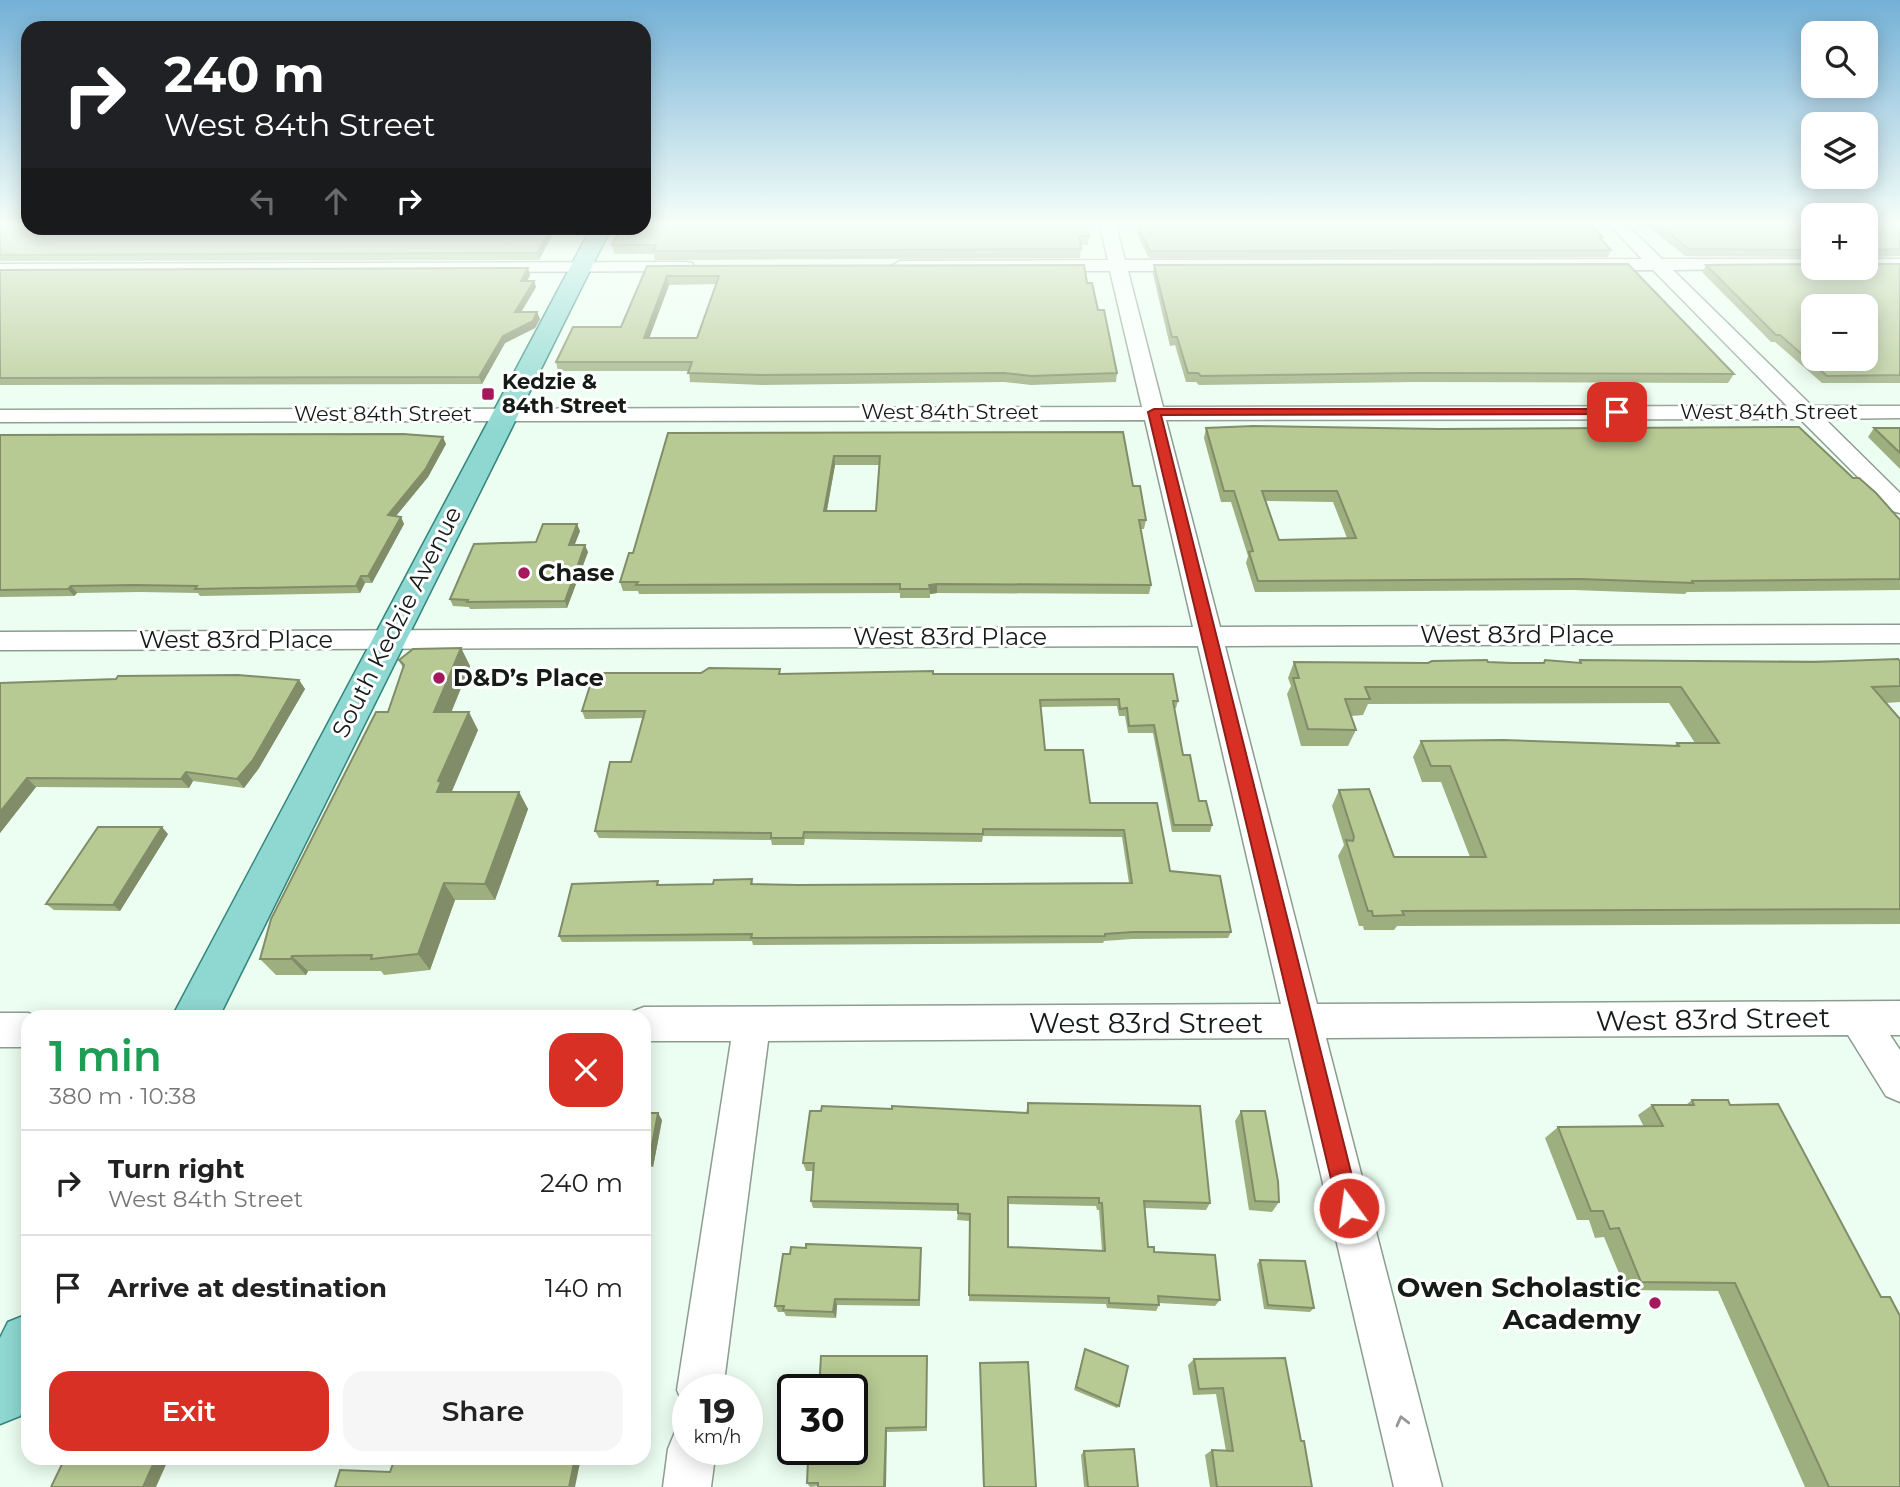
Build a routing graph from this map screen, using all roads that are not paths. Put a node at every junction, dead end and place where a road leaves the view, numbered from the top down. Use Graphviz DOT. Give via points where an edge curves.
graph roads {
  1 [pos="568,291"];
  2 [pos="1125,291"];
  3 [pos="1685,291"];
  4 [pos="1154,412"];
  5 [pos="1806,412"];
  6 [pos="1900,412"];
  7 [pos="505,414"];
  8 [pos="0,416"];
  9 [pos="1900,506"];
  10 [pos="1900,634"];
  11 [pos="1209,636"];
  12 [pos="388,639"];
  13 [pos="0,641"];
  14 [pos="199,1010"];
  15 [pos="1858,1018"];
  16 [pos="1900,1018"];
  17 [pos="1303,1023"];
  18 [pos="651,1024"];
  19 [pos="752,1024"];
  20 [pos="0,1030"];
  21 [pos="21,1030"];
  22 [pos="1900,1083"];
  23 [pos="21,1356"];
  24 [pos="703,1374"];
  25 [pos="0,1396"];
  26 [pos="690,1465"];
  27 [pos="687,1487"];
  28 [pos="1418,1487"];
  1 -- 7 [label="main road, South Kedzie Avenue"];
  2 -- 4 [label="street"];
  3 -- 5 [label="street"];
  4 -- 5 [label="street, West 84th Street"];
  4 -- 7 [label="street, West 84th Street"];
  4 -- 11 [label="street"];
  5 -- 6 [label="street, West 84th Street"];
  5 -- 9 [label="street"];
  7 -- 8 [label="street, West 84th Street"];
  7 -- 12 [label="main road, South Kedzie Avenue"];
  10 -- 11 [label="street, West 83rd Place"];
  11 -- 12 [label="street, West 83rd Place"];
  11 -- 17 [label="street"];
  12 -- 13 [label="street, West 83rd Place"];
  12 -- 14 [label="main road, South Kedzie Avenue"];
  15 -- 16 [label="street, West 83rd Street"];
  15 -- 17 [label="street, West 83rd Street"];
  15 -- 22 [label="street"];
  17 -- 19 [label="street, West 83rd Street"];
  28 -- 17 [label="street, one-way"];
  18 -- 19 [label="street, West 83rd Street"];
  19 -- 24 [label="street"];
  20 -- 21 [label="street"];
  23 -- 25 [label="main road"];
  26 -- 27 [label="street"];
}
